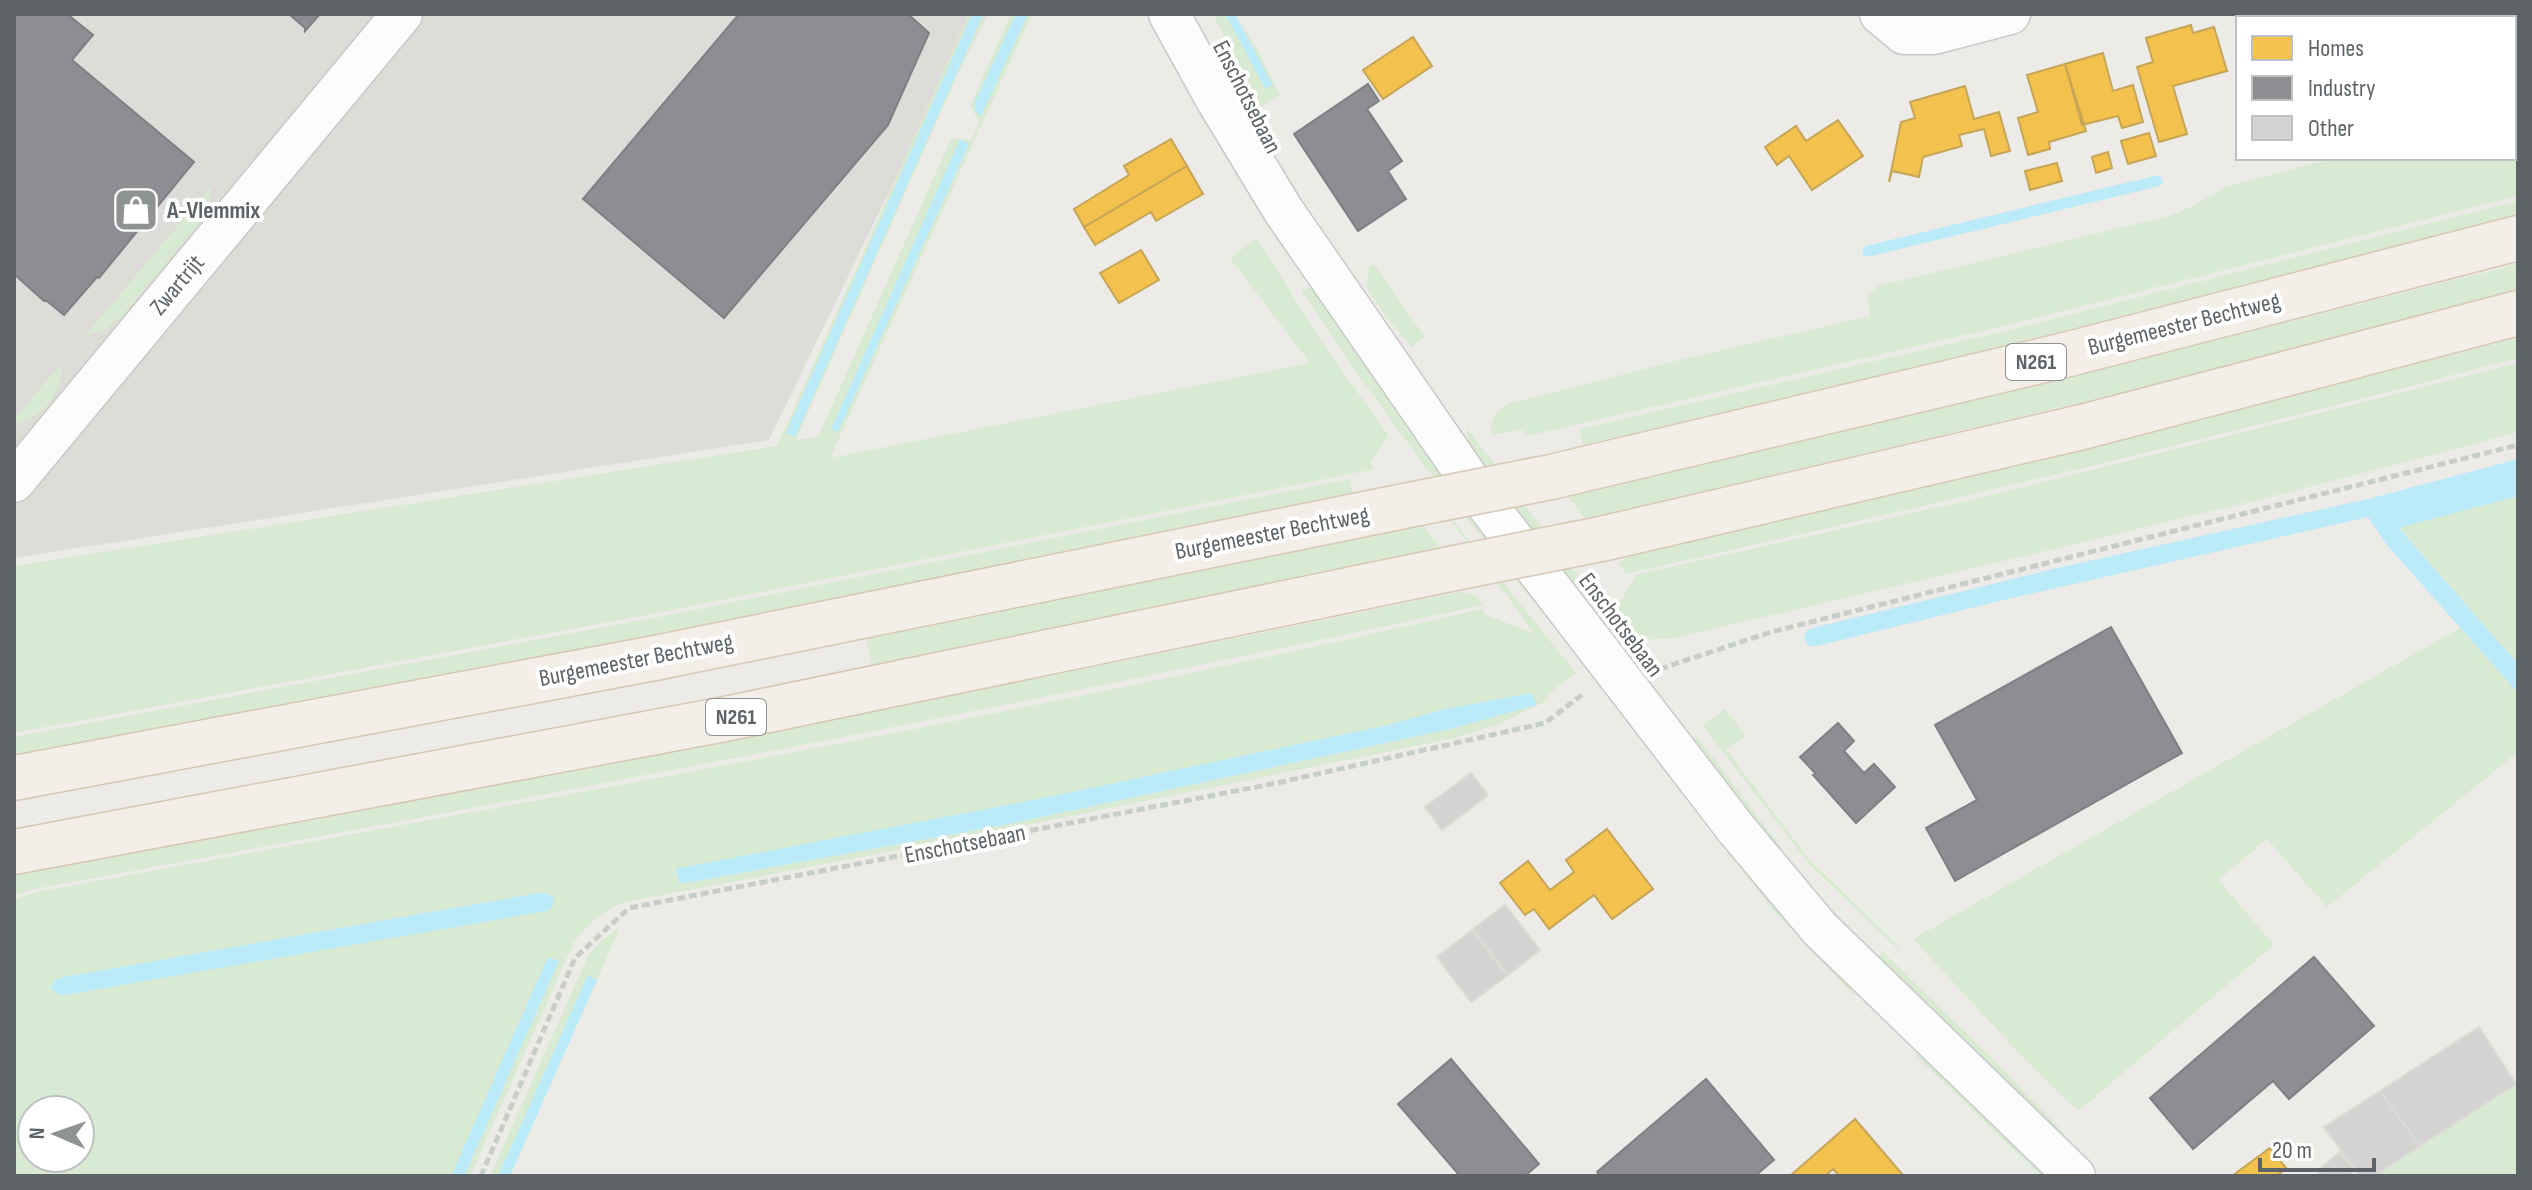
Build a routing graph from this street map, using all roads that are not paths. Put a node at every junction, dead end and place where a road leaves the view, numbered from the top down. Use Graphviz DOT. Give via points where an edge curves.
graph roads {
  1 [pos="402,14"];
  2 [pos="1169,14"];
  3 [pos="1880,14"];
  4 [pos="2010,14"];
  5 [pos="2518,238"];
  6 [pos="2518,313"];
  7 [pos="14,482"];
  8 [pos="14,778"];
  9 [pos="14,852"];
  10 [pos="2075,1176"];
  1 -- 7 [label="street, Zwartrijt"];
  2 -- 10 [label="street, Enschotsebaan" via="1283,210 1484,501 1737,830 1820,929"];
  3 -- 4 [label="street" via="1904,34 1934,34"];
  5 -- 8 [label="main road, Burgemeester Bechtweg / N261, bridge" via="2069,354 1551,477 655,658"];
  6 -- 9 [label="main road, N261, bridge" via="2082,427 1601,539 725,719"];
}
